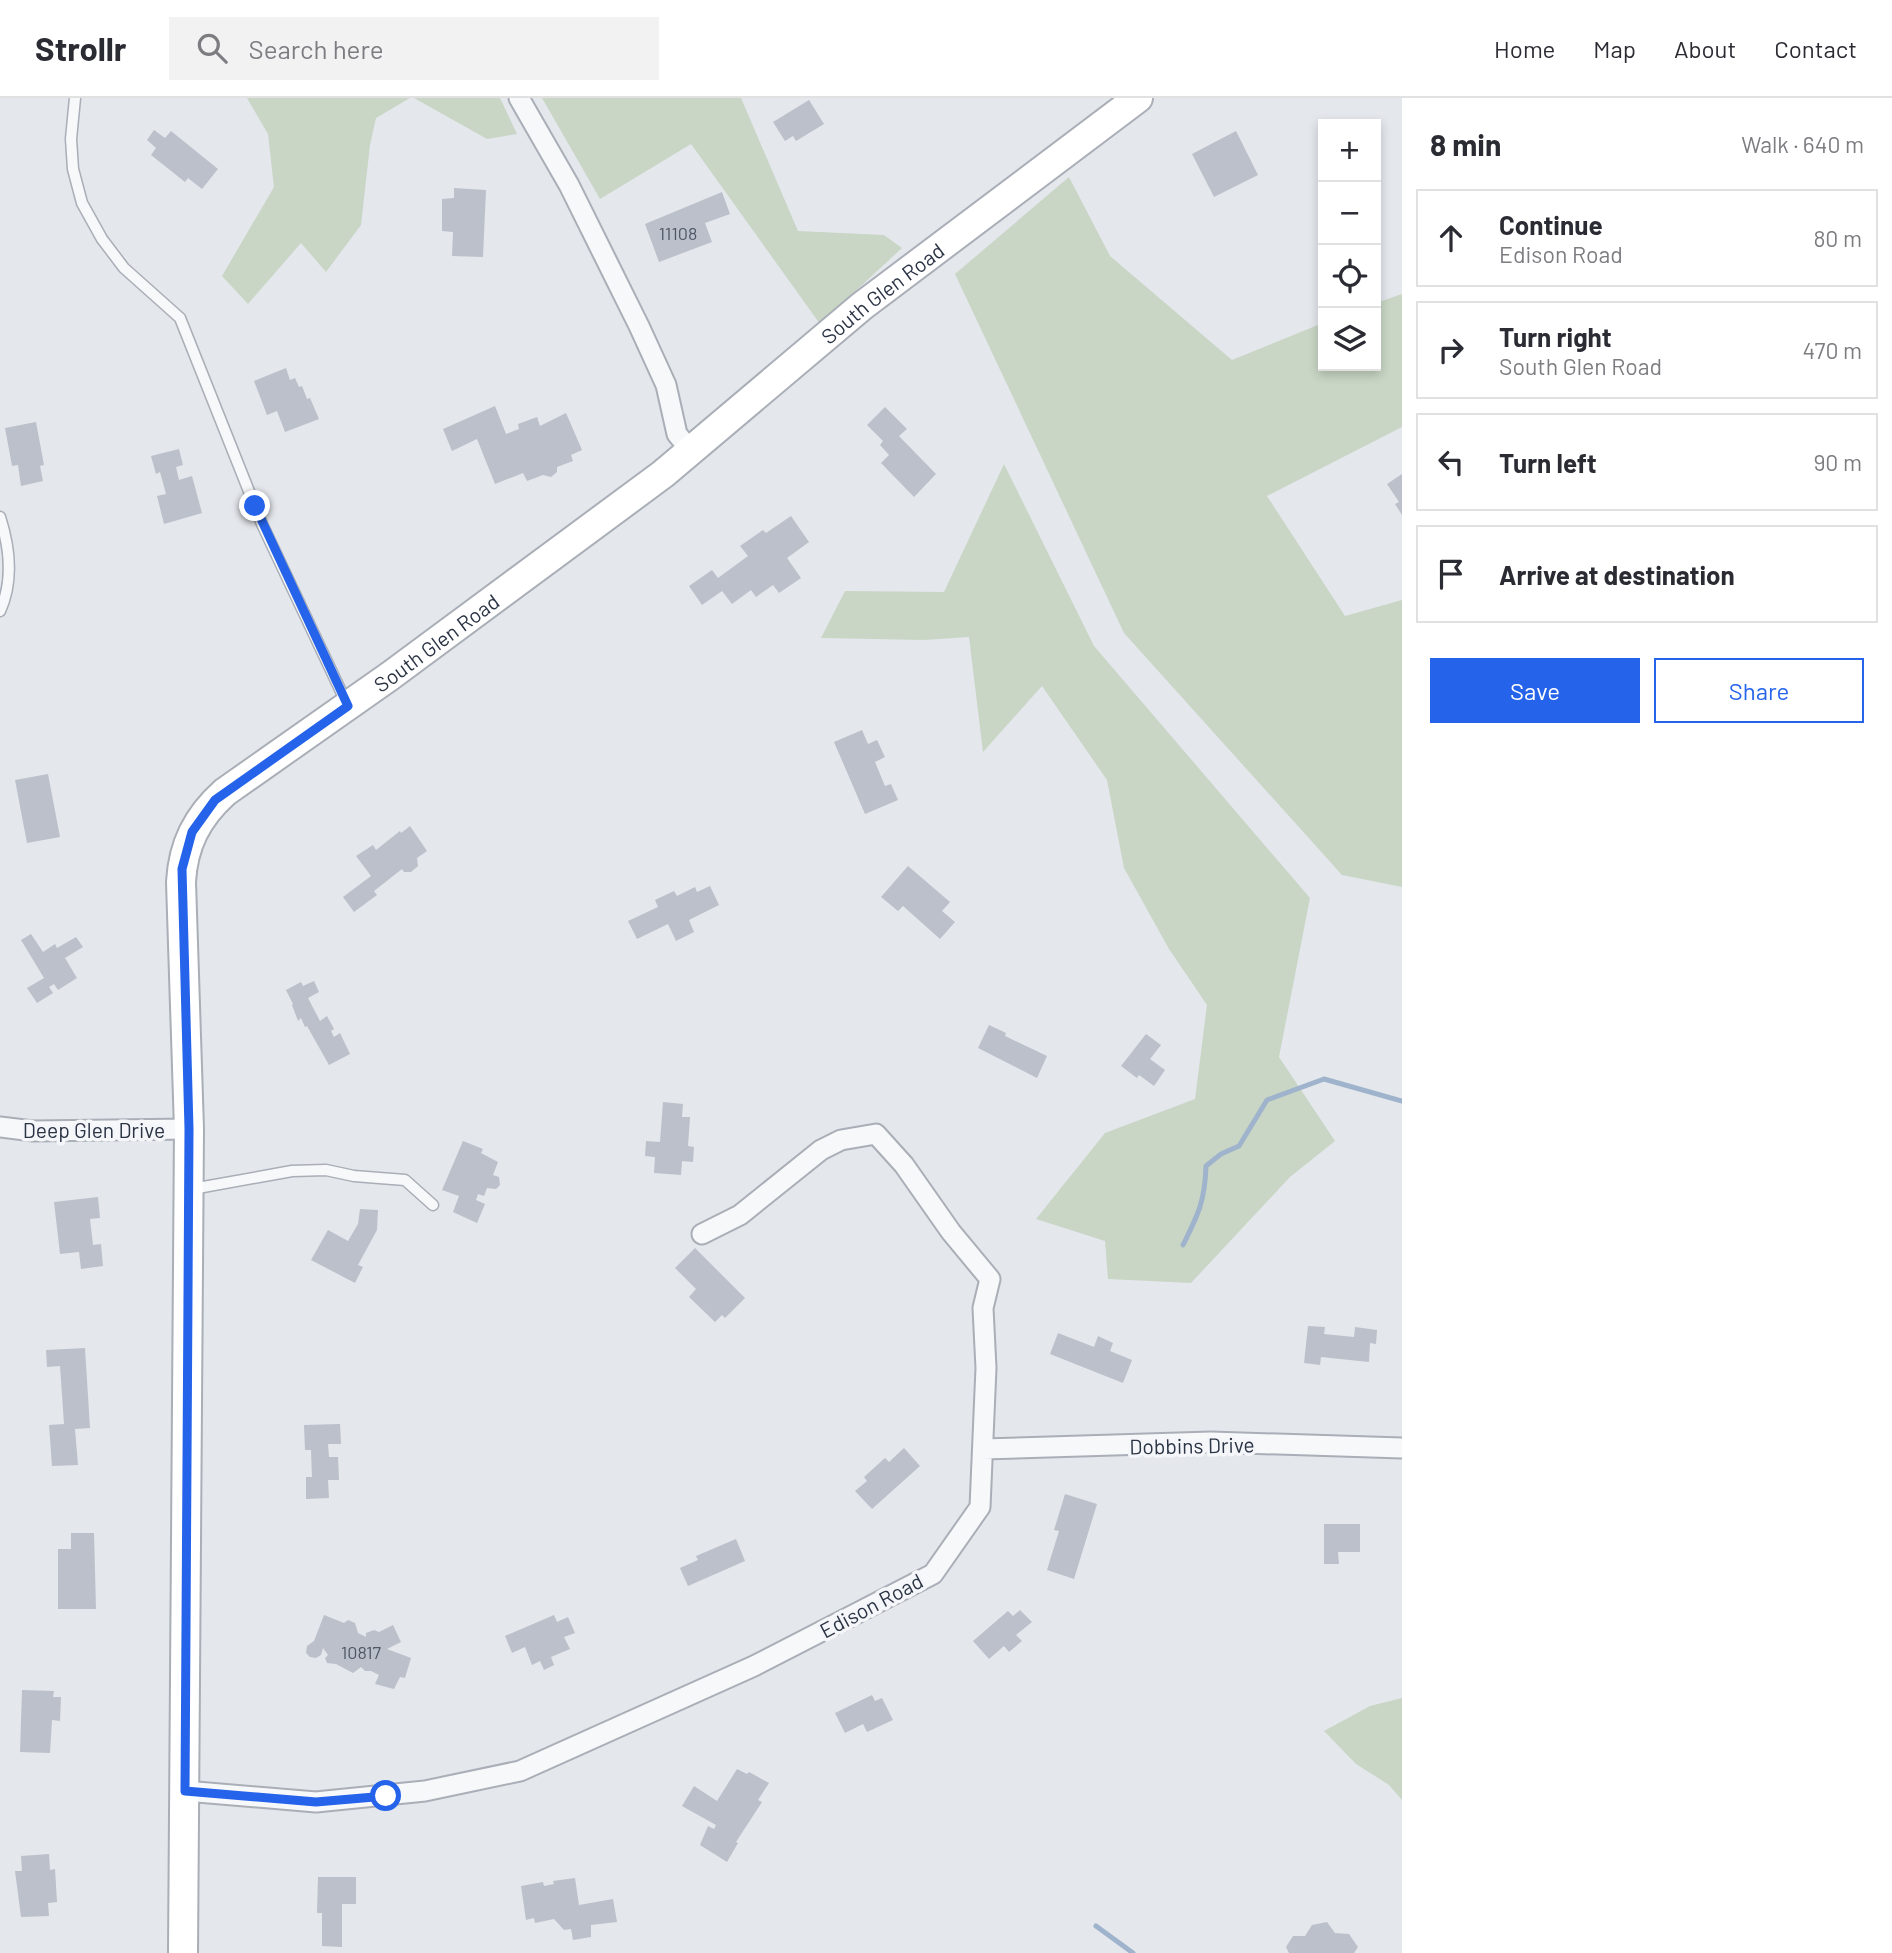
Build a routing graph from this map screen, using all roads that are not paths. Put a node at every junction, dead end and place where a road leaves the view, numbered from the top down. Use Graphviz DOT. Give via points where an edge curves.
graph roads {
  1 [pos="75,98"];
  2 [pos="519,98"];
  3 [pos="1138,98"];
  4 [pos="691,451"];
  5 [pos="0,517"];
  6 [pos="0,611"];
  7 [pos="348,706"];
  8 [pos="0,1127"];
  9 [pos="189,1129"];
  10 [pos="188,1190"];
  11 [pos="433,1205"];
  12 [pos="702,1234"];
  13 [pos="1402,1448"];
  14 [pos="983,1449"];
  15 [pos="185,1791"];
  16 [pos="183,1953"];
  1 -- 7 [label="lane" via="71,139 82,203 124,268 180,318 262,524"];
  2 -- 4 [label="street" via="569,185 639,326 666,385 677,434"];
  3 -- 4 [label="main road, South Glen Road" via="862,306"];
  4 -- 7 [label="main road, South Glen Road"];
  5 -- 6 [label="lane" via="9,543 10,575"];
  7 -- 9 [label="main road, South Glen Road" via="225,792 199,820 188,844 181,882"];
  8 -- 9 [label="street, Deep Glen Drive" via="33,1131"];
  9 -- 10 [label="main road, South Glen Road"];
  10 -- 11 [label="lane" via="292,1171 326,1170 405,1180"];
  10 -- 15 [label="main road, South Glen Road"];
  12 -- 14 [label="street, Edison Road" via="740,1215 821,1150 862,1135 882,1138 990,1279 983,1308"];
  13 -- 14 [label="street, Dobbins Drive" via="1211,1442"];
  14 -- 15 [label="street, Edison Road" via="980,1507 933,1573 754,1666 520,1771 425,1791 316,1802"];
  15 -- 16 [label="main road, South Glen Road"];
}
